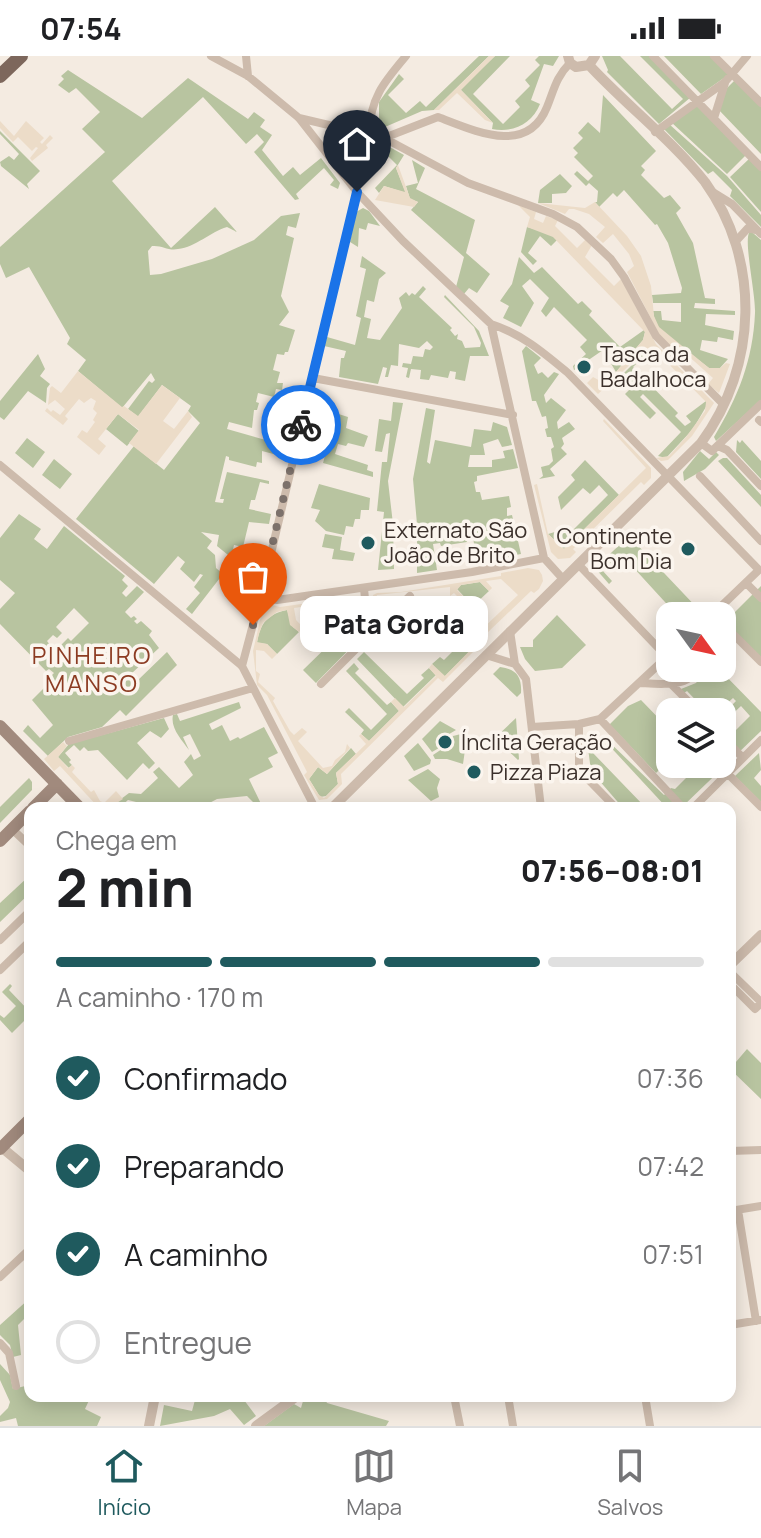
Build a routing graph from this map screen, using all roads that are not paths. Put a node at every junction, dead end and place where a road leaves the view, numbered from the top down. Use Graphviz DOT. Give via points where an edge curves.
graph roads {
  1 [pos="21,56"];
  2 [pos="211,56"];
  3 [pos="246,56"];
  4 [pos="406,56"];
  5 [pos="653,56"];
  6 [pos="714,56"];
  7 [pos="747,56"];
  8 [pos="569,60"];
  9 [pos="592,60"];
  10 [pos="734,74"];
  11 [pos="0,76"];
  12 [pos="248,76"];
  13 [pos="725,82"];
  14 [pos="696,101"];
  15 [pos="761,103"];
  16 [pos="299,118"];
  17 [pos="714,118"];
  18 [pos="655,132"];
  19 [pos="369,134"];
  20 [pos="384,138"];
  21 [pos="761,167"];
  22 [pos="711,191"];
  23 [pos="357,192"];
  24 [pos="759,232"];
  25 [pos="737,240"];
  26 [pos="491,324"];
  27 [pos="313,378"];
  28 [pos="761,404"];
  29 [pos="724,405"];
  30 [pos="513,415"];
  31 [pos="701,443"];
  32 [pos="718,446"];
  33 [pos="0,465"];
  34 [pos="667,476"];
  35 [pos="700,476"];
  36 [pos="761,486"];
  37 [pos="761,541"];
  38 [pos="544,558"];
  39 [pos="578,564"];
  40 [pos="760,570"];
  41 [pos="563,579"];
  42 [pos="746,583"];
  43 [pos="364,588"];
  44 [pos="261,596"];
  45 [pos="410,596"];
  46 [pos="761,598"];
  47 [pos="726,602"];
  48 [pos="385,620"];
  49 [pos="510,631"];
  50 [pos="736,637"];
  51 [pos="656,643"];
  52 [pos="486,655"];
  53 [pos="761,662"];
  54 [pos="515,664"];
  55 [pos="242,666"];
  56 [pos="656,668"];
  57 [pos="683,682"];
  58 [pos="640,683"];
  59 [pos="670,683"];
  60 [pos="321,684"];
  61 [pos="253,688"];
  62 [pos="685,698"];
  63 [pos="600,719"];
  64 [pos="582,723"];
  65 [pos="0,726"];
  66 [pos="532,727"];
  67 [pos="69,741"];
  68 [pos="759,745"];
  69 [pos="736,751"];
  70 [pos="743,758"];
  71 [pos="736,765"];
  72 [pos="724,778"];
  73 [pos="732,778"];
  74 [pos="57,784"];
  75 [pos="40,802"];
  76 [pos="74,802"];
  77 [pos="312,802"];
  78 [pos="338,802"];
  79 [pos="540,802"];
  80 [pos="610,802"];
  81 [pos="677,802"];
  82 [pos="699,802"];
  83 [pos="761,807"];
  84 [pos="24,818"];
  85 [pos="12,829"];
  86 [pos="24,840"];
  87 [pos="0,841"];
  88 [pos="24,917"];
  89 [pos="761,935"];
  90 [pos="0,940"];
  91 [pos="24,947"];
  92 [pos="736,959"];
  93 [pos="0,970"];
  94 [pos="736,985"];
  95 [pos="761,1002"];
  96 [pos="24,1125"];
  97 [pos="1,1147"];
  98 [pos="761,1150"];
  99 [pos="736,1151"];
  100 [pos="24,1166"];
  101 [pos="761,1206"];
  102 [pos="736,1211"];
  103 [pos="736,1220"];
  104 [pos="24,1255"];
  105 [pos="0,1277"];
  106 [pos="758,1320"];
  107 [pos="736,1324"];
  108 [pos="0,1343"];
  109 [pos="16,1386"];
  110 [pos="154,1402"];
  111 [pos="289,1402"];
  112 [pos="455,1402"];
  113 [pos="509,1402"];
  114 [pos="646,1402"];
  115 [pos="149,1426"];
  116 [pos="256,1426"];
  117 [pos="460,1426"];
  118 [pos="513,1426"];
  119 [pos="650,1426"];
  1 -- 11 [label="main road"];
  2 -- 12 [label="street"];
  3 -- 12 [label="street"];
  4 -- 19 [label="street" via="379,88"];
  5 -- 14 [label="street"];
  6 -- 10 [label="street"];
  7 -- 10 [label="street"];
  8 -- 9 [label="street" via="576,67"];
  8 -- 20 [label="street" via="541,120 522,133 491,137 438,117"];
  9 -- 18 [label="street"];
  10 -- 13 [label="street"];
  10 -- 15 [label="street"];
  12 -- 16 [label="street"];
  13 -- 14 [label="street"];
  13 -- 17 [label="street"];
  14 -- 17 [label="street"];
  14 -- 18 [label="street"];
  16 -- 19 [label="street"];
  16 -- 23 [label="street"];
  17 -- 21 [label="street"];
  18 -- 22 [label="street"];
  19 -- 20 [label="street"];
  20 -- 29 [label="street" via="468,183 577,227 624,277 656,336"];
  22 -- 24 [label="street"];
  22 -- 25 [label="street"];
  23 -- 26 [label="street"];
  23 -- 27 [label="street"];
  24 -- 25 [label="street" via="748,228"];
  25 -- 29 [label="street" via="749,308 745,351"];
  26 -- 30 [label="street"];
  26 -- 34 [label="street" via="535,345 568,373"];
  27 -- 30 [label="street"];
  27 -- 44 [label="street"];
  28 -- 32 [label="street"];
  29 -- 31 [label="street"];
  30 -- 38 [label="street"];
  31 -- 32 [label="street" via="712,451"];
  31 -- 34 [label="street"];
  32 -- 36 [label="street"];
  33 -- 55 [label="street"];
  34 -- 39 [label="street"];
  34 -- 40 [label="street"];
  35 -- 37 [label="street"];
  38 -- 41 [label="street"];
  38 -- 43 [label="street"];
  39 -- 41 [label="street"];
  39 -- 51 [label="street"];
  40 -- 42 [label="street"];
  41 -- 49 [label="street"];
  42 -- 46 [label="street"];
  42 -- 47 [label="street"];
  43 -- 44 [label="street" via="277,600"];
  43 -- 48 [label="street" via="365,599"];
  44 -- 55 [label="street"];
  45 -- 48 [label="street"];
  48 -- 60 [label="street"];
  49 -- 52 [label="street"];
  49 -- 54 [label="street"];
  50 -- 53 [label="street"];
  52 -- 54 [label="street"];
  52 -- 78 [label="street"];
  54 -- 66 [label="street" via="526,679"];
  55 -- 61 [label="street"];
  56 -- 58 [label="street"];
  57 -- 59 [label="street"];
  58 -- 59 [label="street"];
  58 -- 63 [label="street"];
  59 -- 62 [label="street"];
  61 -- 67 [label="street"];
  61 -- 77 [label="street"];
  63 -- 64 [label="street"];
  63 -- 81 [label="street"];
  64 -- 66 [label="street"];
  64 -- 80 [label="street" via="587,735 579,770"];
  65 -- 74 [label="main road"];
  66 -- 79 [label="street"];
  68 -- 70 [label="street"];
  69 -- 70 [label="street"];
  70 -- 71 [label="street"];
  72 -- 82 [label="street"];
  73 -- 83 [label="street"];
  74 -- 75 [label="main road"];
  74 -- 76 [label="main road"];
  84 -- 85 [label="main road"];
  85 -- 86 [label="street"];
  85 -- 87 [label="main road"];
  88 -- 90 [label="street"];
  89 -- 92 [label="street"];
  91 -- 93 [label="street"];
  94 -- 95 [label="street"];
  96 -- 97 [label="main road"];
  97 -- 100 [label="street"];
  98 -- 99 [label="street"];
  101 -- 102 [label="street"];
  103 -- 106 [label="street"];
  104 -- 105 [label="street"];
  106 -- 107 [label="street"];
  108 -- 109 [label="street" via="9,1353"];
  110 -- 115 [label="street"];
  111 -- 116 [label="street"];
  112 -- 117 [label="street"];
  113 -- 118 [label="street"];
  114 -- 119 [label="street"];
}
